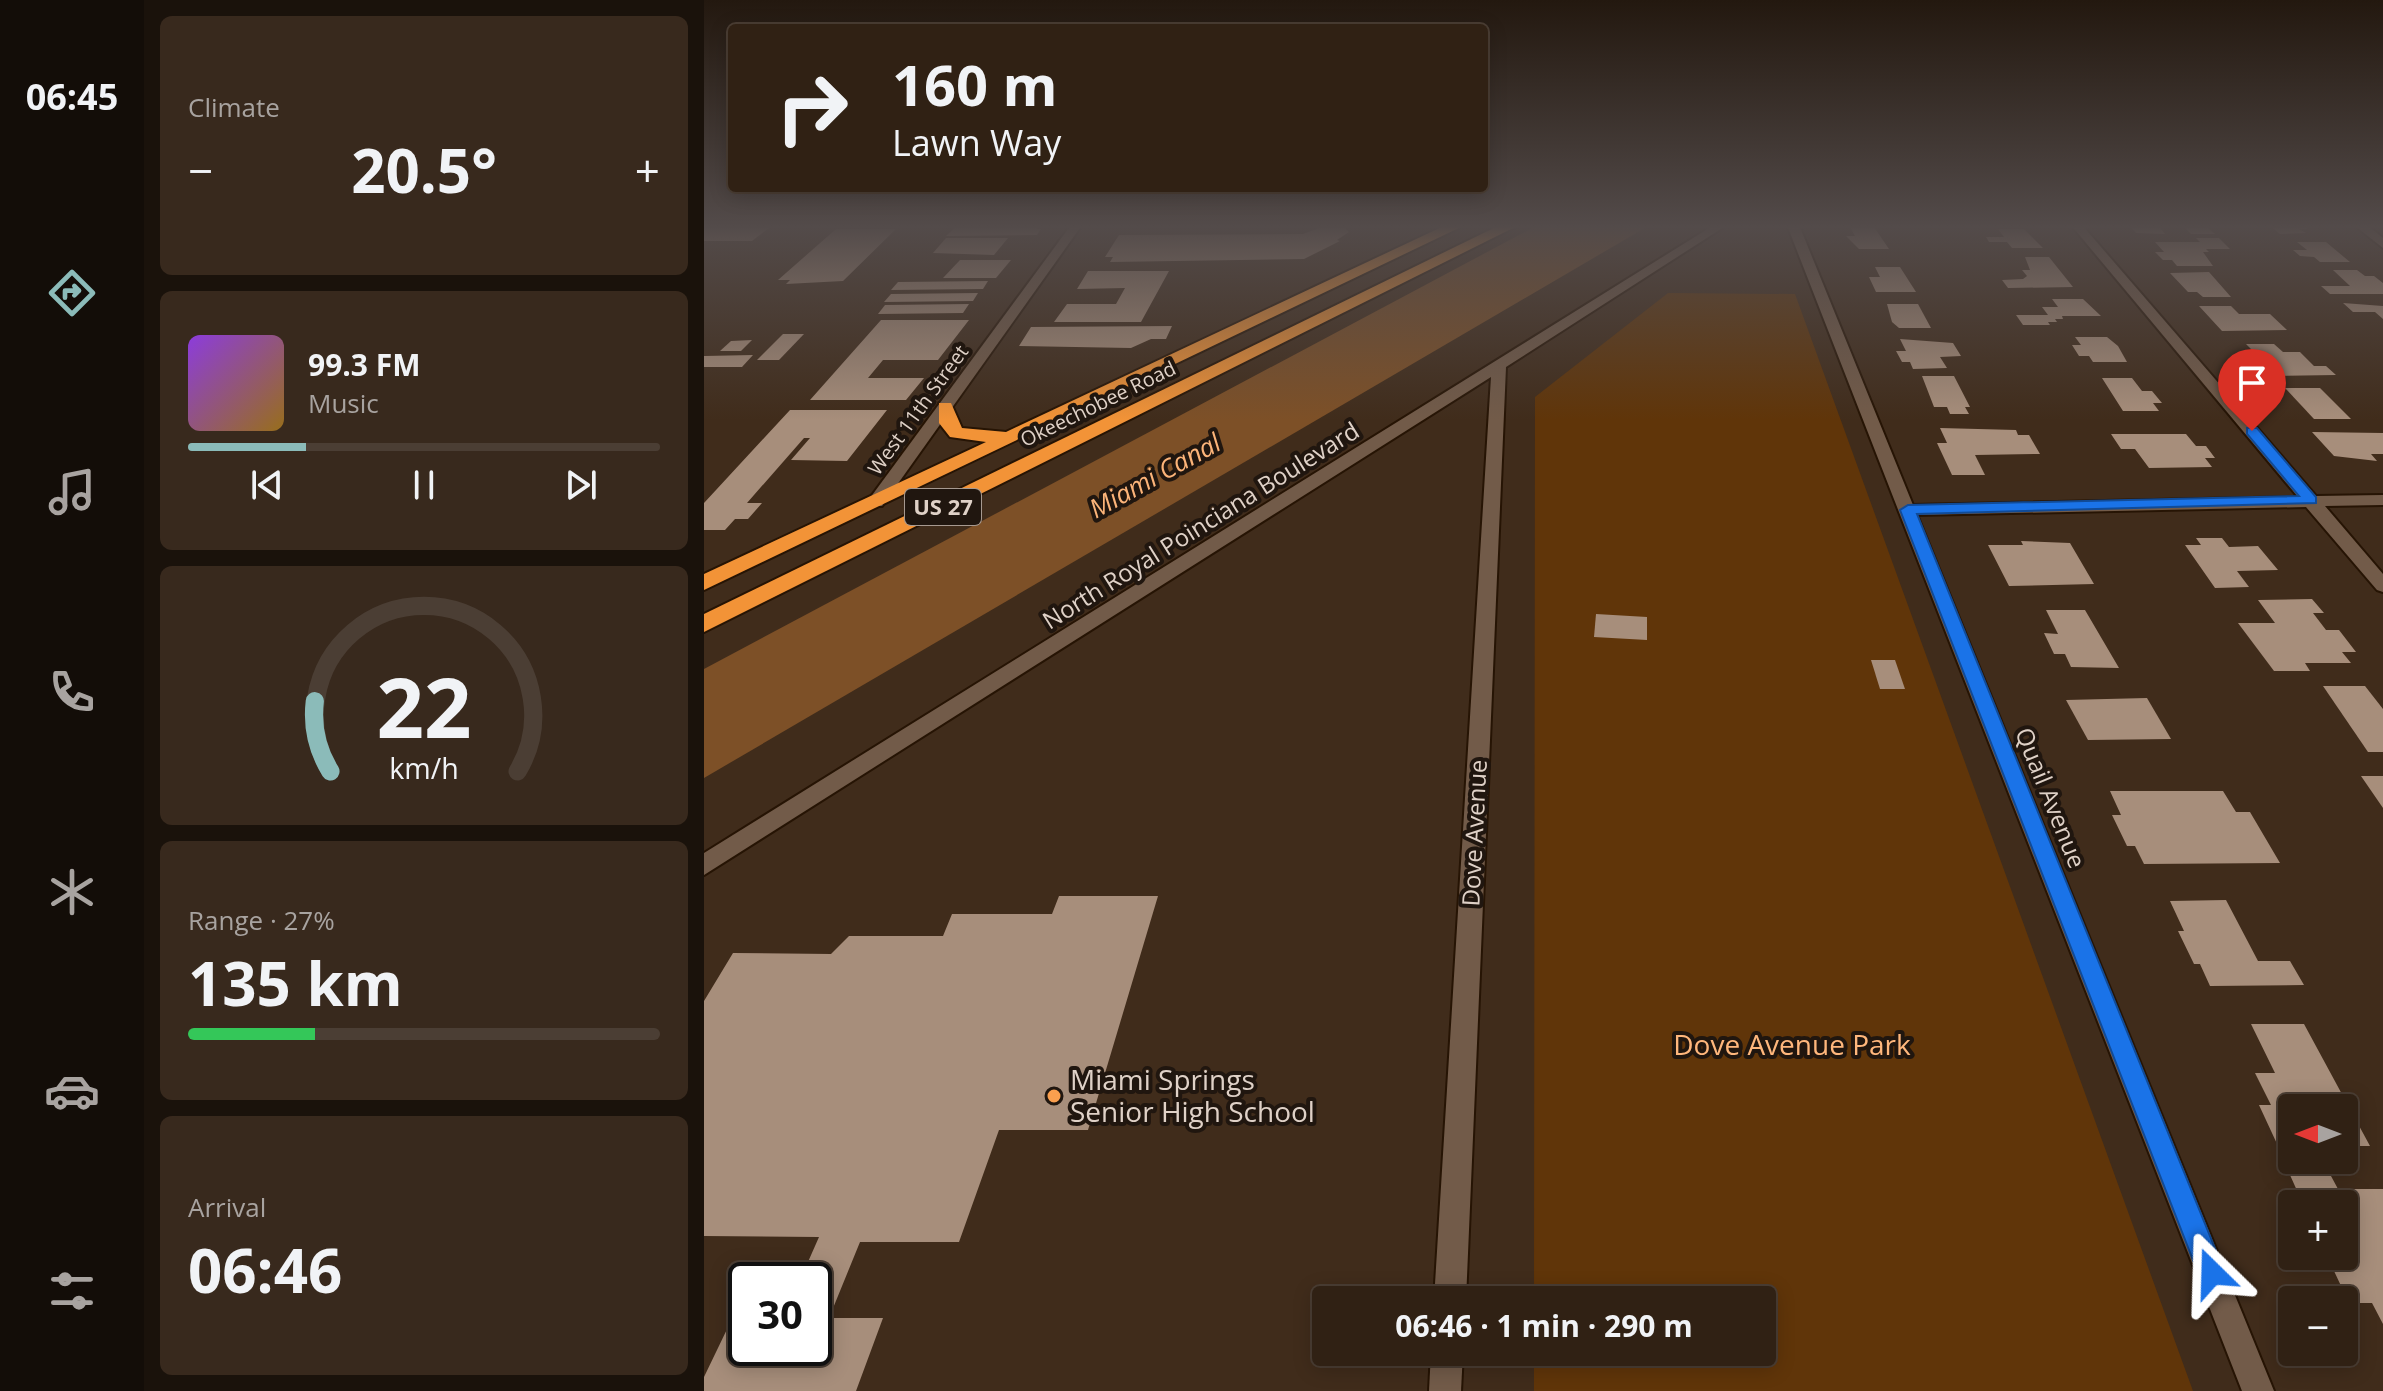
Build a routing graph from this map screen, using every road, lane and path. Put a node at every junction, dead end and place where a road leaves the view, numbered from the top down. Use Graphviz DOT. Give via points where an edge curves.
graph roads {
  1 [pos="1030,290"];
  2 [pos="1321,290"];
  3 [pos="1381,290"];
  4 [pos="1620,290"];
  5 [pos="1819,290"];
  6 [pos="2131,290"];
  7 [pos="1499,367"];
  8 [pos="945,407"];
  9 [pos="1012,437"];
  10 [pos="2311,500"];
  11 [pos="2383,500"];
  12 [pos="876,502"];
  13 [pos="1908,510"];
  14 [pos="704,583"];
  15 [pos="784,585"];
  16 [pos="2383,586"];
  17 [pos="704,624"];
  18 [pos="704,865"];
  19 [pos="1451,1286"];
  20 [pos="1446,1366"];
  21 [pos="1445,1391"];
  22 [pos="2258,1391"];
  1 -- 8 [label="street, West 11th Street"];
  2 -- 9 [label="highway, Okeechobee Road / US 27"];
  3 -- 15 [label="highway, Okeechobee Road / US 27"];
  4 -- 7 [label="street, North Royal Poinciana Boulevard"];
  5 -- 13 [label="street, Quail Avenue"];
  6 -- 10 [label="street"];
  7 -- 18 [label="street, North Royal Poinciana Boulevard"];
  7 -- 19 [label="street, Dove Avenue"];
  8 -- 9 [label="highway" via="956,433"];
  8 -- 12 [label="street, West 11th Street"];
  9 -- 12 [label="highway, Okeechobee Road / US 27"];
  10 -- 11 [label="street"];
  10 -- 13 [label="street"];
  10 -- 16 [label="street"];
  12 -- 14 [label="highway, Okeechobee Road / US 27"];
  12 -- 15 [label="highway" via="854,531"];
  13 -- 22 [label="street, Quail Avenue"];
  15 -- 17 [label="highway, Okeechobee Road / US 27"];
  20 -- 21 [label="street"];
}
